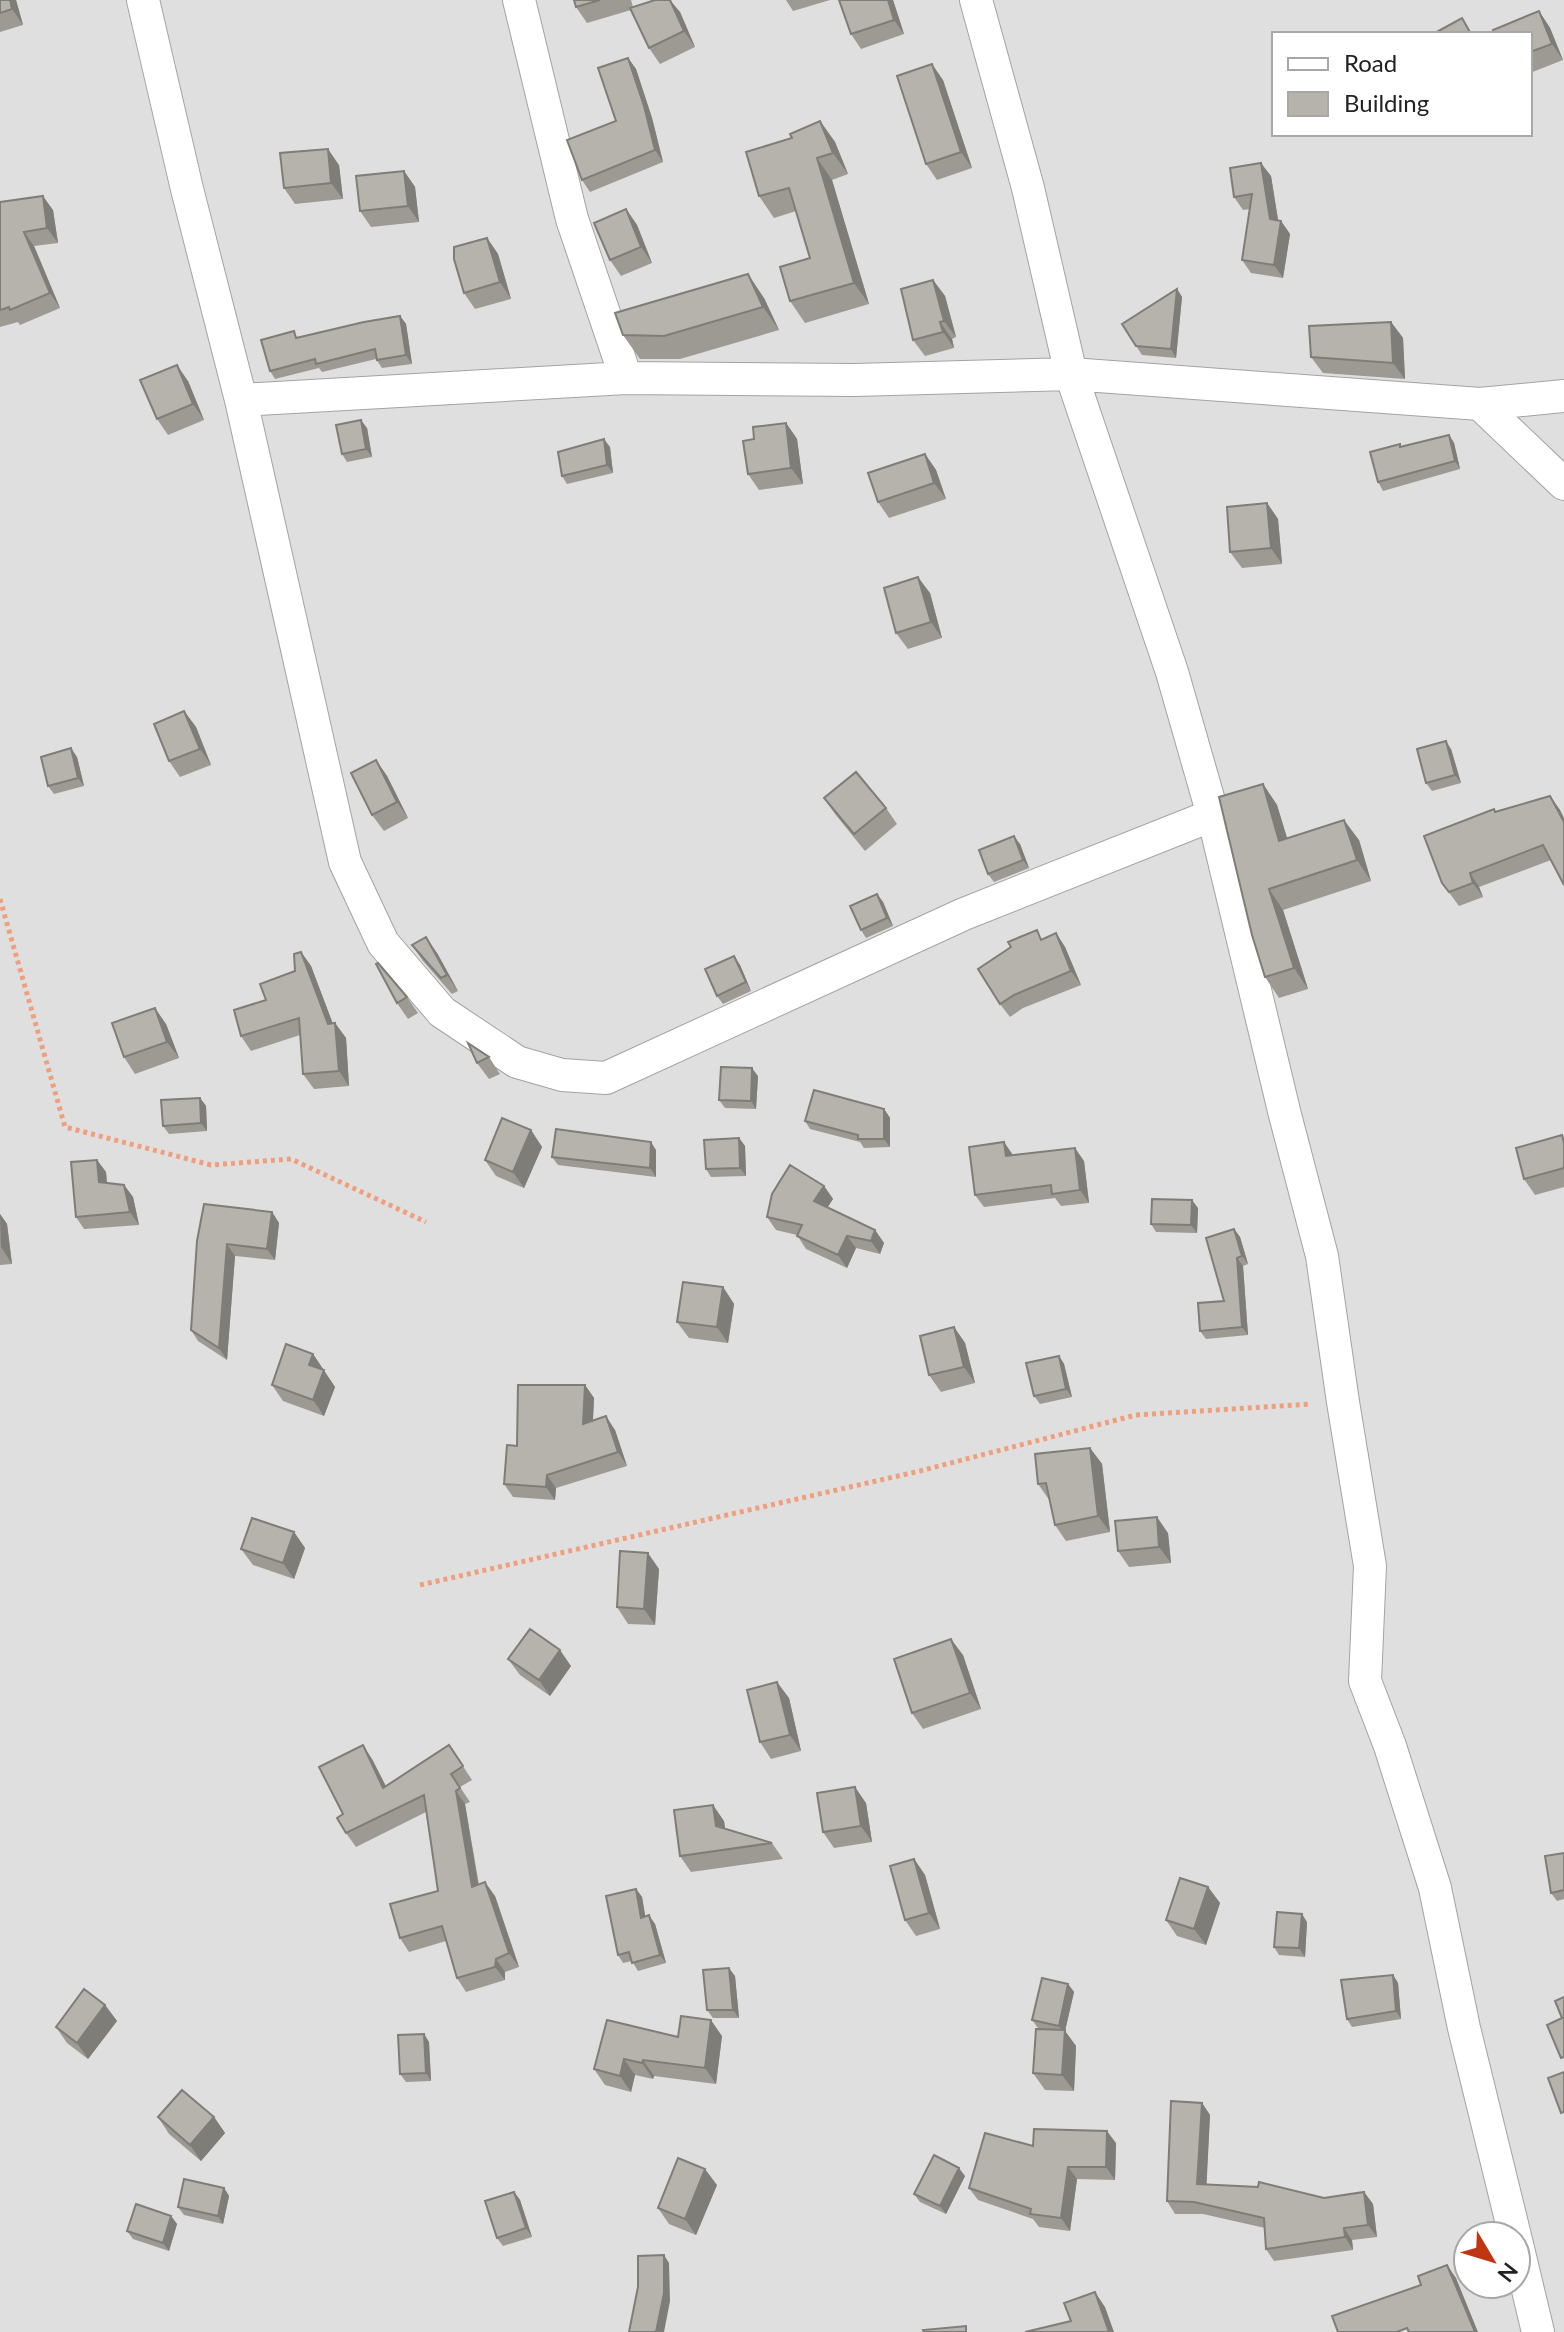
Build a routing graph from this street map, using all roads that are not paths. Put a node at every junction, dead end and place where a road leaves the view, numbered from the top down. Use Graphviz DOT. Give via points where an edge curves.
graph roads {
  1 [pos="143,0"];
  2 [pos="519,0"];
  3 [pos="976,0"];
  4 [pos="1071,374"];
  5 [pos="626,378"];
  6 [pos="1564,396"];
  7 [pos="241,400"];
  8 [pos="1480,404"];
  9 [pos="1564,484"];
  10 [pos="1213,815"];
  11 [pos="1512,2220"];
  12 [pos="1531,2300"];
  13 [pos="1538,2332"];
  1 -- 7 [label="street"];
  2 -- 5 [label="street" via="572,219"];
  3 -- 4 [label="street" via="1028,188"];
  4 -- 5 [label="street" via="855,380"];
  4 -- 8 [label="street"];
  4 -- 10 [label="street" via="1172,672"];
  5 -- 7 [label="street"];
  6 -- 8 [label="street"];
  7 -- 10 [label="street" via="345,862 383,943 422,989 442,1012 517,1062 562,1075 606,1078 964,914"];
  8 -- 9 [label="street"];
  10 -- 11 [label="street" via="1322,1256 1370,1566 1365,1681 1435,1888"];
  12 -- 13 [label="street"];
}
